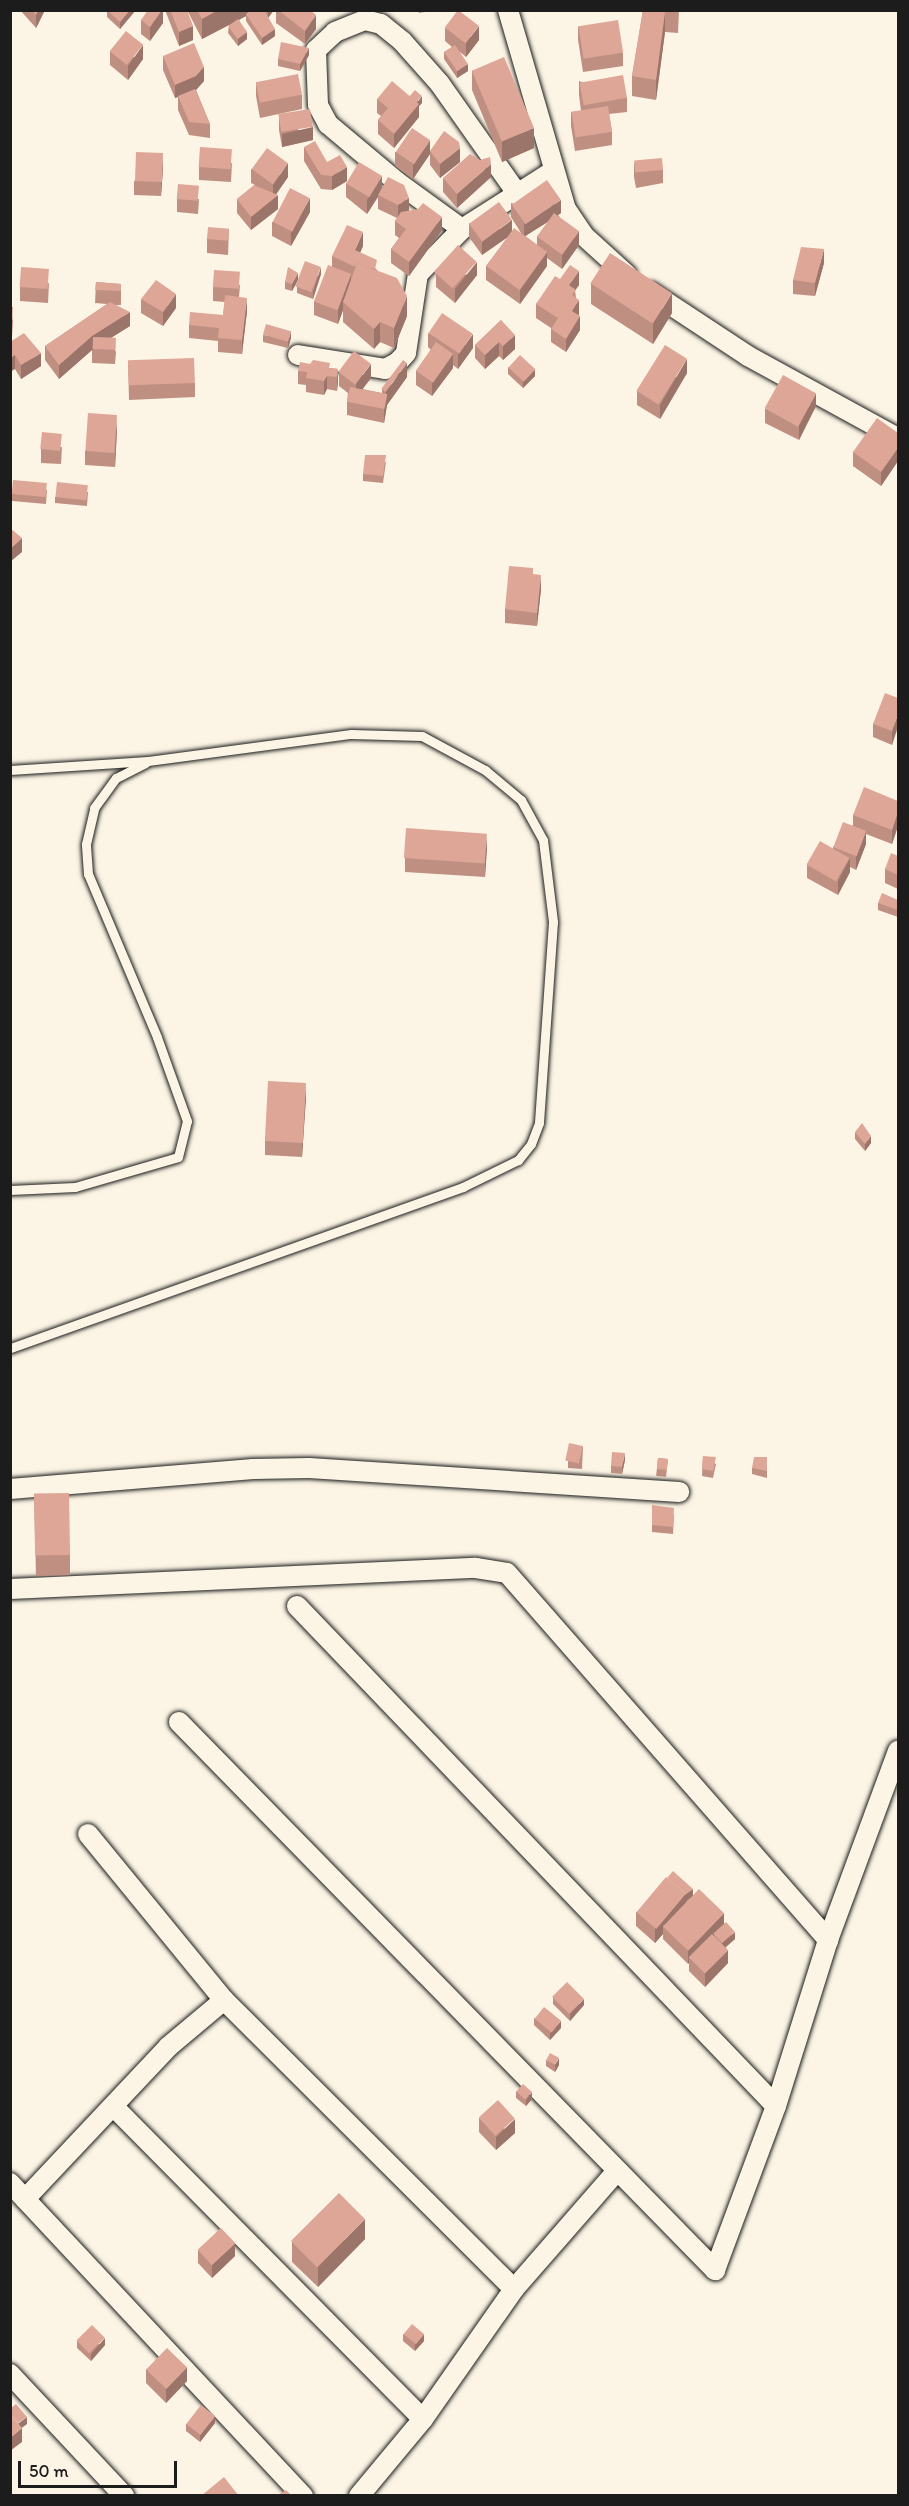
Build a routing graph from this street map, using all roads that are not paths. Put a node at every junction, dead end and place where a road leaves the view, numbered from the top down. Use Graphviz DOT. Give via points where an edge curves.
graph roads {
  1 [pos="508,10"];
  2 [pos="553,171"];
  3 [pos="517,193"];
  4 [pos="462,229"];
  5 [pos="298,355"];
  6 [pos="898,438"];
  7 [pos="148,761"];
  8 [pos="10,770"];
  9 [pos="10,1190"];
  10 [pos="10,1348"];
  11 [pos="10,1489"];
  12 [pos="679,1492"];
  13 [pos="10,1589"];
  14 [pos="297,1606"];
  15 [pos="179,1722"];
  16 [pos="898,1751"];
  17 [pos="88,1834"];
  18 [pos="828,1940"];
  19 [pos="224,2000"];
  20 [pos="776,2106"];
  21 [pos="114,2107"];
  22 [pos="617,2171"];
  23 [pos="10,2183"];
  24 [pos="26,2199"];
  25 [pos="514,2289"];
  26 [pos="10,2374"];
  27 [pos="423,2419"];
  28 [pos="124,2496"];
  29 [pos="303,2496"];
  30 [pos="359,2496"];
  1 -- 2 [label="street"];
  2 -- 3 [label="street"];
  2 -- 6 [label="street" via="566,209 584,236 612,264 748,356"];
  3 -- 4 [label="street"];
  3 -- 4 [label="street" via="410,48 381,24 365,20 335,32 316,50 318,105 327,124 396,182"];
  4 -- 5 [label="street" via="418,274 406,353 398,362 385,369"];
  7 -- 8 [label="lane"];
  7 -- 9 [label="lane" via="116,778 104,791 88,827 87,874 157,1037 187,1121 178,1157 75,1187"];
  7 -- 10 [label="lane" via="351,734 422,736 453,750 506,786 531,815 543,840 554,922 539,1123 531,1144 502,1171"];
  11 -- 12 [label="street" via="309,1468"];
  13 -- 18 [label="street" via="476,1568 507,1573"];
  14 -- 20 [label="street"];
  15 -- 22 [label="street"];
  16 -- 18 [label="street"];
  17 -- 19 [label="street"];
  18 -- 20 [label="street"];
  19 -- 21 [label="street" via="168,2048"];
  19 -- 25 [label="street"];
  20 -- 22 [label="street" via="715,2270"];
  21 -- 24 [label="street"];
  21 -- 27 [label="street"];
  22 -- 25 [label="street"];
  23 -- 24 [label="street"];
  24 -- 29 [label="street"];
  25 -- 27 [label="street"];
  26 -- 28 [label="street"];
  27 -- 30 [label="street"];
}
